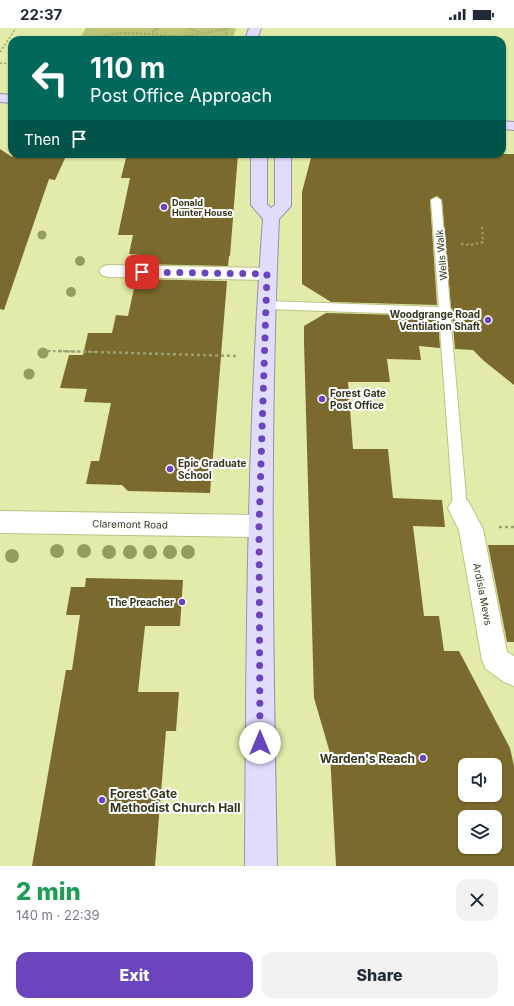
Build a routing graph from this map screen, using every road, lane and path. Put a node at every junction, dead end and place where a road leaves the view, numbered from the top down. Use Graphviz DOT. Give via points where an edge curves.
graph roads {
  1 [pos="158,28"];
  2 [pos="189,28"];
  3 [pos="122,32"];
  4 [pos="151,32"];
  5 [pos="200,33"];
  6 [pos="100,36"];
  7 [pos="120,36"];
  8 [pos="173,36"];
  9 [pos="225,36"];
  10 [pos="8,40"];
  11 [pos="0,52"];
  12 [pos="259,158"];
  13 [pos="283,158"];
  14 [pos="436,200"];
  15 [pos="271,218"];
  16 [pos="482,227"];
  17 [pos="455,244"];
  18 [pos="108,271"];
  19 [pos="267,274"];
  20 [pos="266,305"];
  21 [pos="446,311"];
  22 [pos="48,351"];
  23 [pos="236,356"];
  24 [pos="460,508"];
  25 [pos="0,522"];
  26 [pos="259,526"];
  27 [pos="514,672"];
  28 [pos="261,866"];
  1 -- 4 [label="path"];
  2 -- 5 [label="path"];
  3 -- 4 [label="path"];
  3 -- 6 [label="path" via="110,32"];
  3 -- 7 [label="path"];
  4 -- 8 [label="path"];
  5 -- 8 [label="path"];
  5 -- 9 [label="path" via="228,29"];
  10 -- 11 [label="path"];
  12 -- 15 [label="main road" via="259,204"];
  13 -- 15 [label="main road" via="283,206"];
  14 -- 21 [label="lane, Wells Walk"];
  15 -- 19 [label="main road"];
  16 -- 17 [label="path, Wells Walk" via="483,242 470,245"];
  18 -- 19 [label="street"];
  19 -- 20 [label="main road"];
  20 -- 21 [label="lane"];
  20 -- 26 [label="main road"];
  21 -- 24 [label="lane, Wells Walk"];
  22 -- 23 [label="path"];
  24 -- 27 [label="street, Ardisia Mews" via="471,529 495,660"];
  25 -- 26 [label="street, Claremont Road"];
  26 -- 28 [label="main road"];
}
